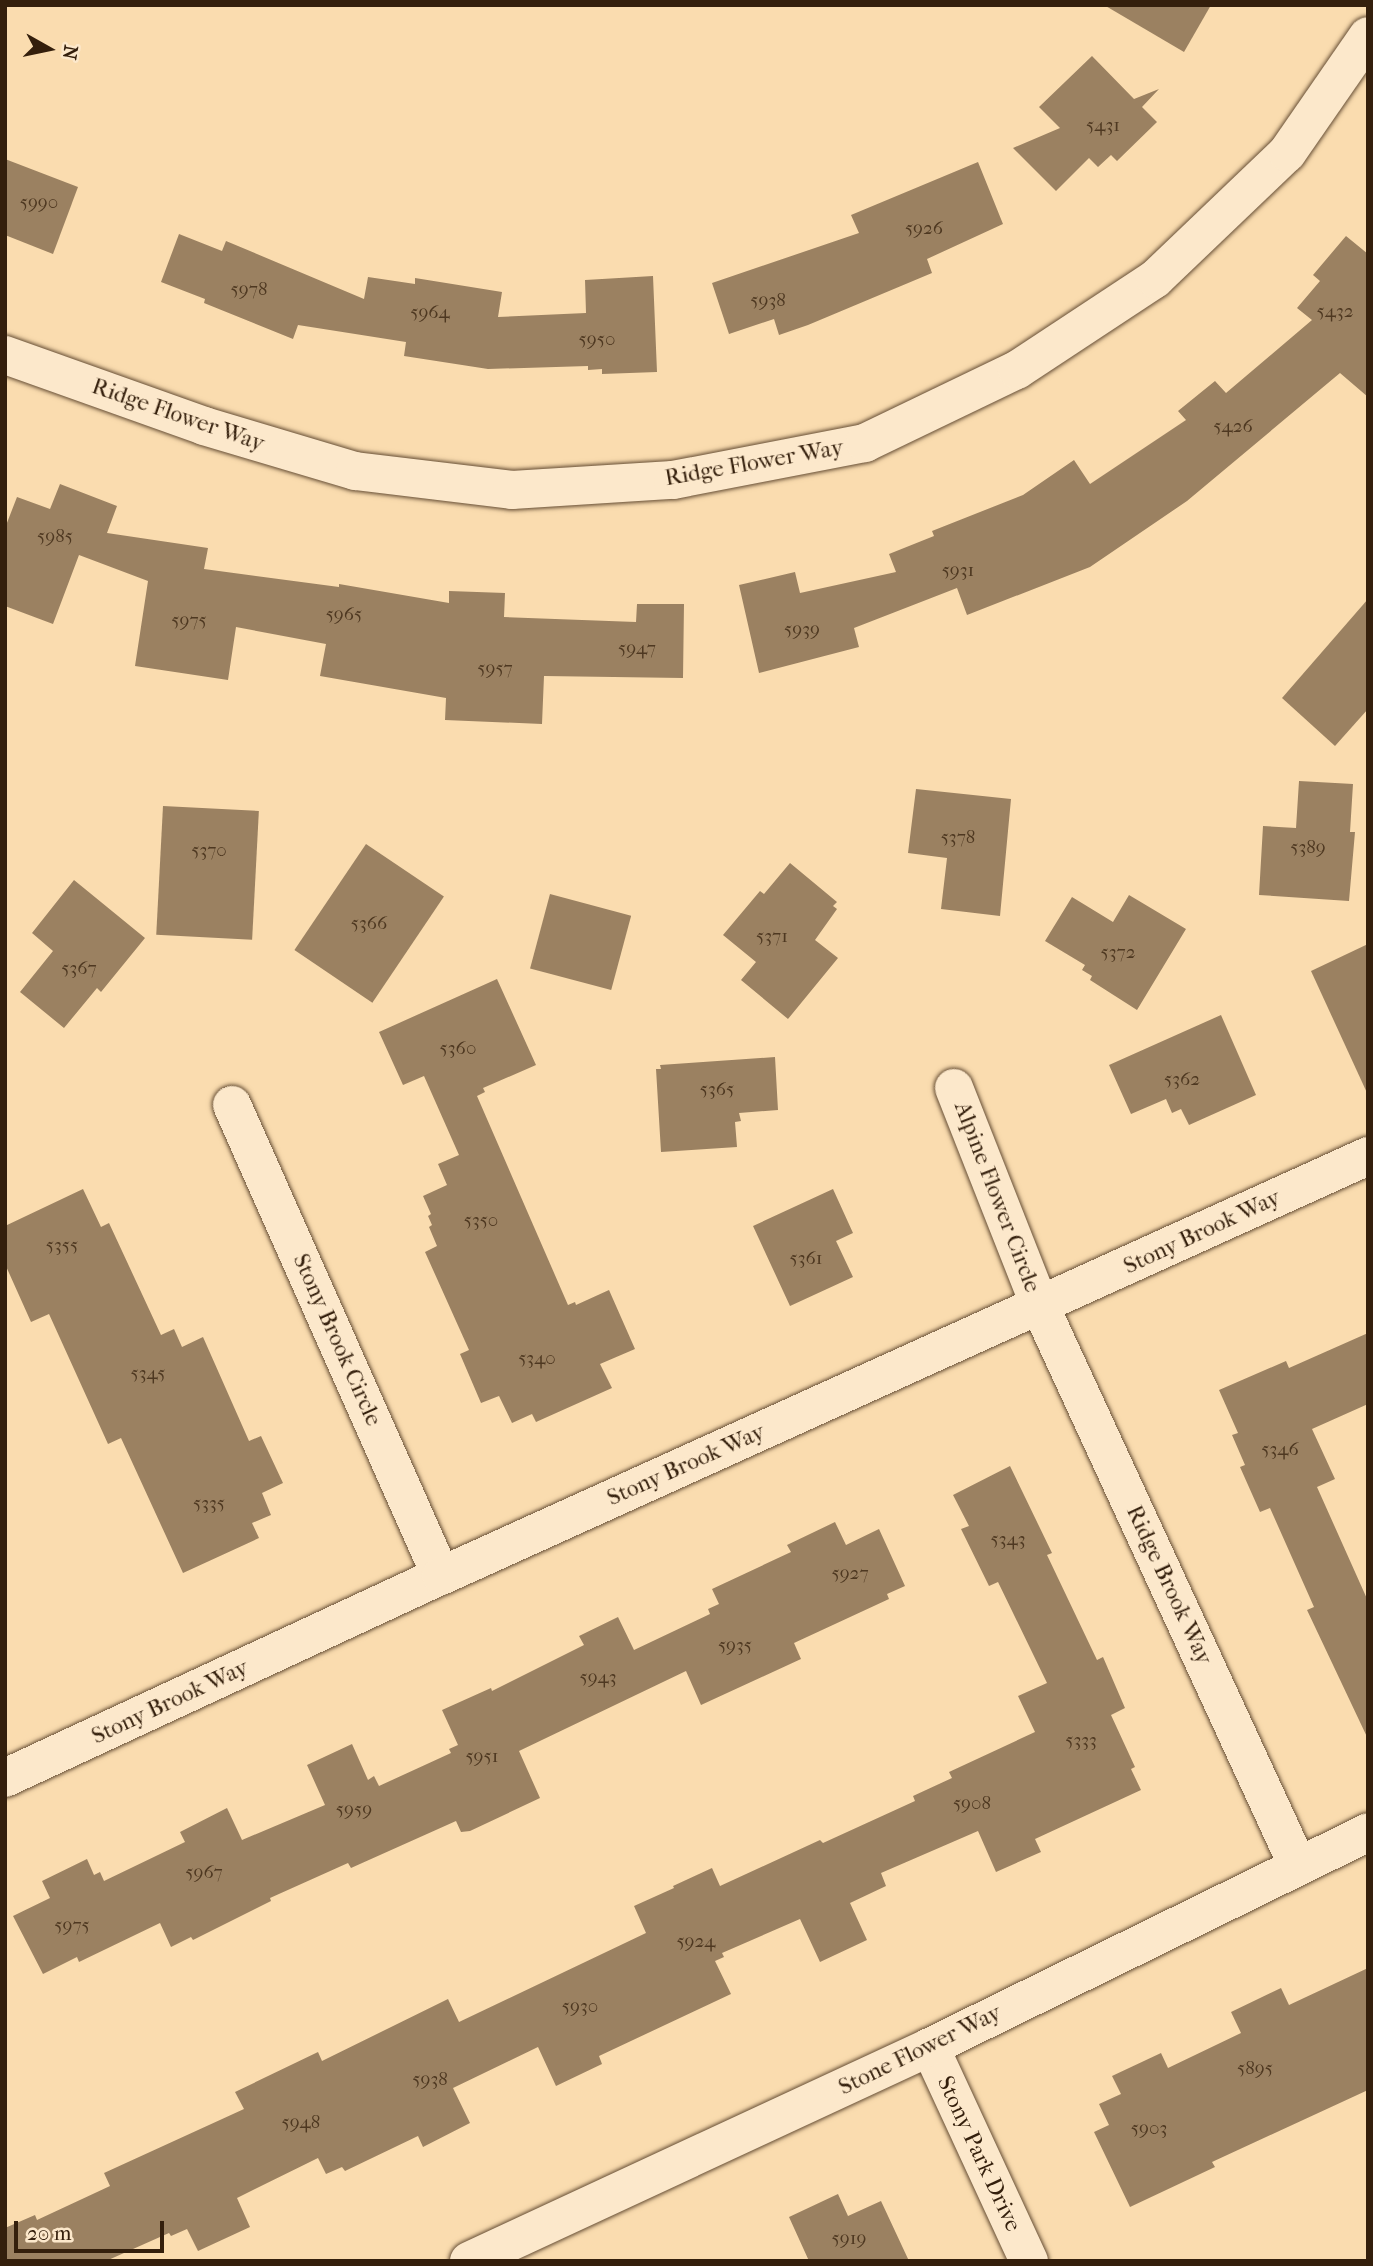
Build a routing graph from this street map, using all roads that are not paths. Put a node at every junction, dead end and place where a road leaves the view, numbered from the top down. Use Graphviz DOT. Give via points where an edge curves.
graph roads {
  1 [pos="1368,36"];
  2 [pos="5,355"];
  3 [pos="954,1088"];
  4 [pos="232,1105"];
  5 [pos="1368,1156"];
  6 [pos="1040,1306"];
  7 [pos="442,1576"];
  8 [pos="5,1778"];
  9 [pos="1368,1832"];
  10 [pos="1297,1864"];
  11 [pos="930,2047"];
  12 [pos="469,2261"];
  13 [pos="1028,2261"];
  1 -- 2 [label="street, Ridge Flower Way" via="1287,153 1155,279 1017,370 865,443 673,480 512,491 355,471 204,426"];
  3 -- 6 [label="street, Alpine Flower Circle"];
  4 -- 7 [label="street, Stony Brook Circle"];
  5 -- 6 [label="street, Stony Brook Way"];
  6 -- 7 [label="street, Stony Brook Way"];
  6 -- 10 [label="street, Ridge Brook Way"];
  7 -- 8 [label="street, Stony Brook Way"];
  9 -- 10 [label="street, Stone Flower Way"];
  10 -- 11 [label="street, Stone Flower Way"];
  11 -- 12 [label="street, Stone Flower Way"];
  11 -- 13 [label="street, Stony Park Drive"];
}
